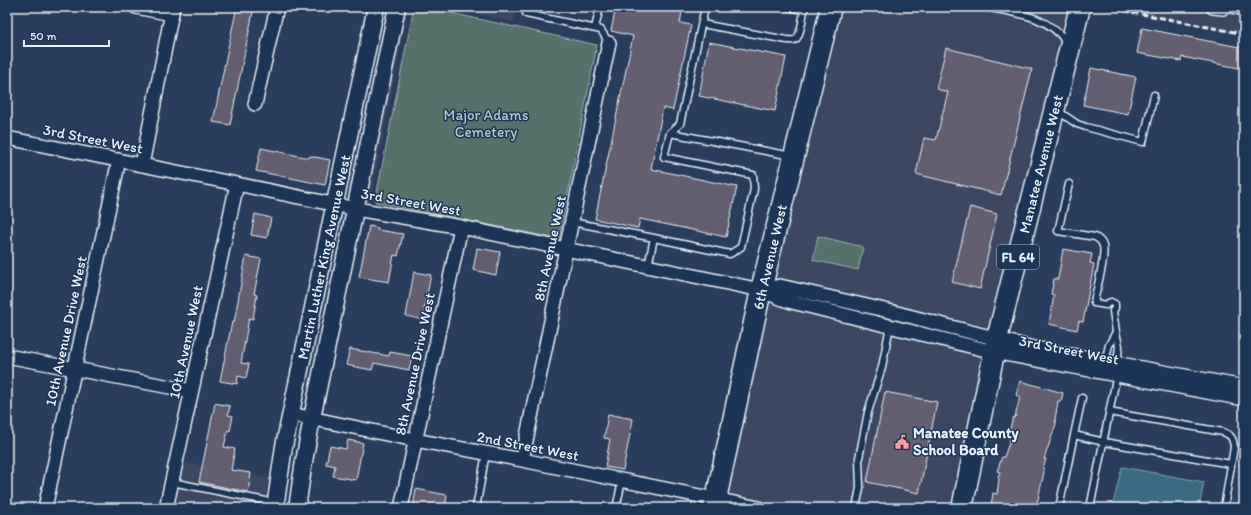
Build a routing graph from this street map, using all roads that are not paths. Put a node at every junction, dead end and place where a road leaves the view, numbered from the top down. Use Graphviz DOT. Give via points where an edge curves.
graph roads {
  1 [pos="136,7"];
  2 [pos="277,7"];
  3 [pos="376,7"];
  4 [pos="397,7"];
  5 [pos="528,7"];
  6 [pos="600,7"];
  7 [pos="705,7"];
  8 [pos="788,7"];
  9 [pos="831,7"];
  10 [pos="986,7"];
  11 [pos="1080,7"];
  12 [pos="804,8"];
  13 [pos="1218,8"];
  14 [pos="172,10"];
  15 [pos="1244,12"];
  16 [pos="702,24"];
  17 [pos="595,28"];
  18 [pos="609,43"];
  19 [pos="1070,48"];
  20 [pos="1154,95"];
  21 [pos="255,104"];
  22 [pos="1055,109"];
  23 [pos="670,134"];
  24 [pos="7,138"];
  25 [pos="794,156"];
  26 [pos="119,160"];
  27 [pos="142,166"];
  28 [pos="237,184"];
  29 [pos="1069,184"];
  30 [pos="335,204"];
  31 [pos="356,209"];
  32 [pos="572,222"];
  33 [pos="461,227"];
  34 [pos="654,238"];
  35 [pos="566,249"];
  36 [pos="648,266"];
  37 [pos="761,290"];
  38 [pos="893,312"];
  39 [pos="890,326"];
  40 [pos="1116,332"];
  41 [pos="996,346"];
  42 [pos="7,356"];
  43 [pos="1110,368"];
  44 [pos="74,369"];
  45 [pos="1244,387"];
  46 [pos="191,391"];
  47 [pos="1082,398"];
  48 [pos="1244,399"];
  49 [pos="1109,412"];
  50 [pos="291,414"];
  51 [pos="312,418"];
  52 [pos="1074,435"];
  53 [pos="415,440"];
  54 [pos="1104,442"];
  55 [pos="486,454"];
  56 [pos="522,460"];
  57 [pos="1231,464"];
  58 [pos="622,481"];
  59 [pos="172,482"];
  60 [pos="715,504"];
  61 [pos="275,505"];
  62 [pos="45,508"];
  63 [pos="166,508"];
  64 [pos="297,508"];
  65 [pos="401,508"];
  66 [pos="476,508"];
  67 [pos="616,508"];
  68 [pos="757,508"];
  69 [pos="856,508"];
  70 [pos="962,508"];
  71 [pos="1058,508"];
  72 [pos="1090,508"];
  73 [pos="1224,508"];
  1 -- 14 [label="street"];
  2 -- 21 [label="street"];
  3 -- 30 [label="street, Martin Luther King Avenue West"];
  4 -- 31 [label="street, Martin Luther King Avenue West"];
  5 -- 17 [label="lane" via="526,14"];
  6 -- 17 [label="lane"];
  7 -- 16 [label="lane"];
  8 -- 12 [label="lane"];
  9 -- 25 [label="main road, 6th Avenue West"];
  10 -- 19 [label="lane" via="1043,21 1056,29"];
  11 -- 19 [label="main road, Manatee Avenue West / FL 64"];
  12 -- 16 [label="lane" via="799,35 792,40"];
  13 -- 15 [label="lane"];
  14 -- 27 [label="street"];
  16 -- 23 [label="lane" via="680,124"];
  17 -- 18 [label="lane" via="601,30"];
  18 -- 32 [label="street, 8th Avenue West"];
  19 -- 22 [label="main road, Manatee Avenue West / FL 64"];
  20 -- 22 [label="lane" via="1143,142 1077,124"];
  22 -- 41 [label="main road, Manatee Avenue West / FL 64"];
  23 -- 25 [label="lane"];
  23 -- 34 [label="lane" via="664,157 753,175 754,189 741,247 730,254"];
  24 -- 26 [label="street, 3rd Street West"];
  25 -- 37 [label="main road, 6th Avenue West"];
  26 -- 27 [label="street, 3rd Street West"];
  26 -- 44 [label="street, 10th Avenue Drive West"];
  27 -- 28 [label="street, 3rd Street West"];
  28 -- 30 [label="street, 3rd Street West"];
  28 -- 46 [label="street, 10th Avenue West"];
  29 -- 40 [label="lane" via="1058,231 1095,237 1101,242 1103,257 1094,303 1106,305 1108,310 1113,311"];
  30 -- 31 [label="street, 3rd Street West"];
  30 -- 50 [label="street, Martin Luther King Avenue West"];
  31 -- 33 [label="street, 3rd Street West"];
  31 -- 51 [label="street, Martin Luther King Avenue West"];
  32 -- 34 [label="lane"];
  32 -- 35 [label="street, 8th Avenue West"];
  33 -- 35 [label="street, 3rd Street West"];
  33 -- 53 [label="street, 8th Avenue Drive West"];
  34 -- 36 [label="lane"];
  35 -- 36 [label="street, 3rd Street West"];
  35 -- 56 [label="street, 8th Avenue West"];
  36 -- 37 [label="street, 3rd Street West"];
  37 -- 38 [label="street, 3rd Street West" via="780,286"];
  37 -- 39 [label="street, 3rd Street West" via="777,298"];
  37 -- 60 [label="main road, 6th Avenue West"];
  38 -- 39 [label="street"];
  38 -- 41 [label="street, 3rd Street West"];
  39 -- 41 [label="street, 3rd Street West"];
  39 -- 69 [label="lane" via="859,458 860,488"];
  40 -- 43 [label="lane" via="1109,346"];
  40 -- 43 [label="lane" via="1119,346"];
  41 -- 43 [label="street, 3rd Street West"];
  41 -- 70 [label="main road, Manatee Avenue West / FL 64"];
  42 -- 44 [label="street"];
  43 -- 45 [label="street, 3rd Street West"];
  43 -- 48 [label="street, 3rd Street West"];
  43 -- 49 [label="lane"];
  44 -- 46 [label="street"];
  44 -- 62 [label="street, 10th Avenue Drive West"];
  46 -- 59 [label="street, 10th Avenue West"];
  47 -- 52 [label="lane"];
  49 -- 54 [label="lane"];
  49 -- 57 [label="lane" via="1229,434 1234,442"];
  50 -- 51 [label="street, 2nd Street West"];
  50 -- 61 [label="street, Martin Luther King Avenue West"];
  51 -- 53 [label="street, 2nd Street West"];
  51 -- 64 [label="street, Martin Luther King Avenue West"];
  52 -- 54 [label="lane"];
  52 -- 71 [label="lane"];
  53 -- 55 [label="street, 2nd Street West"];
  53 -- 65 [label="street, 8th Avenue Drive West"];
  54 -- 57 [label="lane"];
  54 -- 72 [label="lane"];
  55 -- 56 [label="street, 2nd Street West"];
  55 -- 66 [label="lane"];
  56 -- 58 [label="street, 2nd Street West"];
  57 -- 73 [label="lane"];
  58 -- 60 [label="street, 2nd Street West"];
  58 -- 67 [label="lane"];
  59 -- 61 [label="lane"];
  59 -- 63 [label="street, 10th Avenue West"];
  60 -- 68 [label="street, 2nd Street West"];
}
